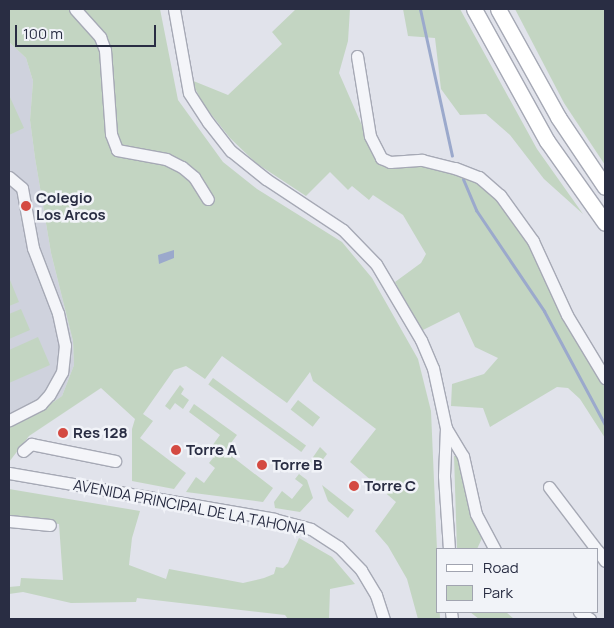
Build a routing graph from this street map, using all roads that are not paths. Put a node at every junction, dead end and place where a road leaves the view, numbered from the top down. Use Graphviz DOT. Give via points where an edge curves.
graph roads {
  1 [pos="75,9"];
  2 [pos="174,9"];
  3 [pos="474,9"];
  4 [pos="498,9"];
  5 [pos="357,56"];
  6 [pos="9,177"];
  7 [pos="605,187"];
  8 [pos="208,199"];
  9 [pos="605,223"];
  10 [pos="605,378"];
  11 [pos="9,420"];
  12 [pos="446,428"];
  13 [pos="23,451"];
  14 [pos="116,461"];
  15 [pos="9,473"];
  16 [pos="548,487"];
  17 [pos="9,521"];
  18 [pos="50,525"];
  19 [pos="449,548"];
  20 [pos="494,548"];
  21 [pos="595,548"];
  22 [pos="384,619"];
  1 -- 8 [label="street" via="100,38 105,50 111,134 117,150 166,159 182,167 194,177"];
  2 -- 12 [label="street" via="189,93 231,151 266,180 343,230 376,264 433,368"];
  3 -- 9 [label="main road" via="547,141"];
  4 -- 7 [label="main road" via="558,117"];
  5 -- 10 [label="street" via="370,136 381,158 390,162 422,160 455,168 478,177 500,196 533,241 568,315"];
  6 -- 11 [label="street" via="22,188 33,248 58,314 65,345 62,372 50,395 42,404"];
  12 -- 19 [label="street" via="444,476"];
  12 -- 20 [label="street" via="463,456 476,514"];
  13 -- 14 [label="street" via="32,444"];
  15 -- 22 [label="street, AVENIDA PRINCIPAL DE LA TAHONA" via="312,529 339,547 361,570 376,595"];
  16 -- 21 [label="street"];
  17 -- 18 [label="street"];
}
